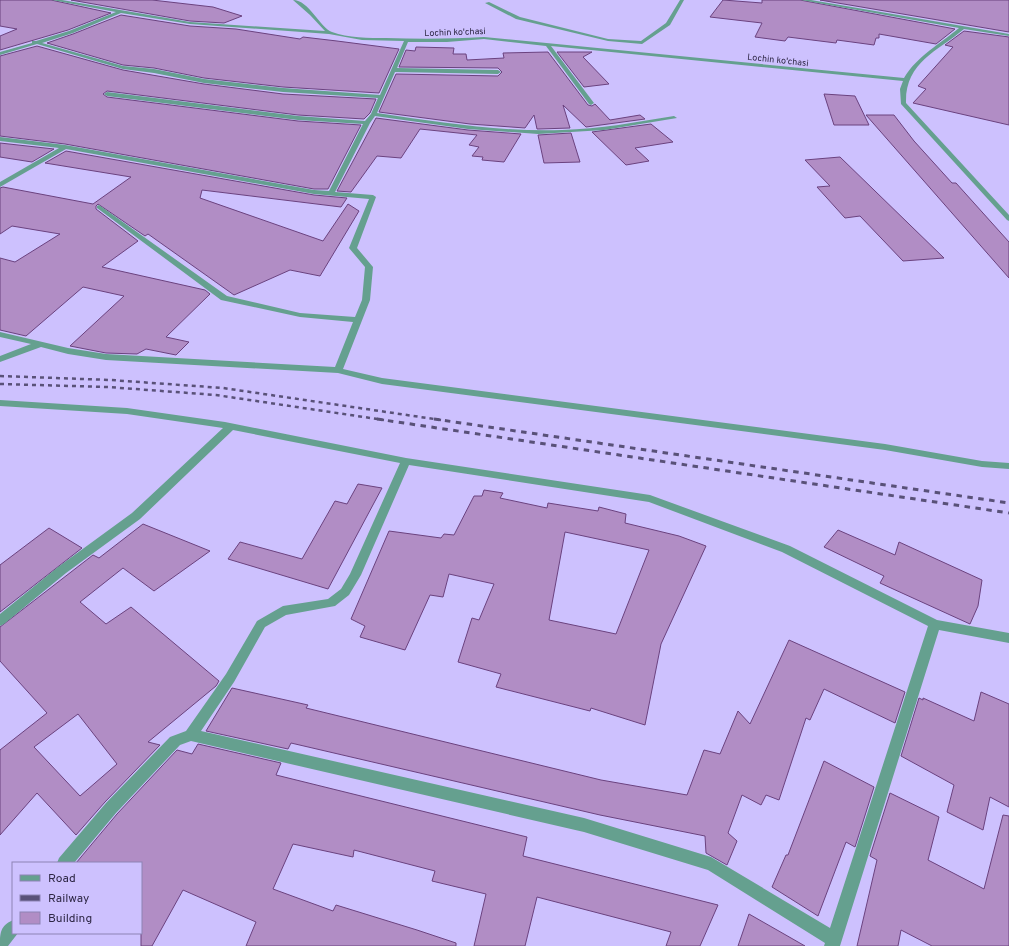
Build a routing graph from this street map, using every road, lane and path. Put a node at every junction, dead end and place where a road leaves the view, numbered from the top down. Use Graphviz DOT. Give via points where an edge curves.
graph roads {
  1 [pos="54,0"];
  2 [pos="96,0"];
  3 [pos="295,0"];
  4 [pos="682,0"];
  5 [pos="803,0"];
  6 [pos="487,3"];
  7 [pos="83,5"];
  8 [pos="119,12"];
  9 [pos="963,27"];
  10 [pos="329,33"];
  11 [pos="1009,35"];
  12 [pos="34,42"];
  13 [pos="406,42"];
  14 [pos="547,44"];
  15 [pos="0,54"];
  16 [pos="395,70"];
  17 [pos="498,72"];
  18 [pos="906,80"];
  19 [pos="107,94"];
  20 [pos="381,97"];
  21 [pos="591,103"];
  22 [pos="374,114"];
  23 [pos="674,118"];
  24 [pos="367,123"];
  25 [pos="0,139"];
  26 [pos="65,146"];
  27 [pos="0,185"];
  28 [pos="331,194"];
  29 [pos="99,207"];
  30 [pos="1009,219"];
  31 [pos="357,320"];
  32 [pos="0,334"];
  33 [pos="40,344"];
  34 [pos="0,359"];
  35 [pos="338,370"];
  36 [pos="0,404"];
  37 [pos="231,426"];
  38 [pos="406,461"];
  39 [pos="1009,466"];
  40 [pos="0,621"];
  41 [pos="934,624"];
  42 [pos="1009,638"];
  43 [pos="191,735"];
  44 [pos="65,862"];
  45 [pos="12,929"];
  46 [pos="833,942"];
  47 [pos="0,944"];
  1 -- 7 [label="street, Lochin ko'chasi"];
  2 -- 7 [label="street"];
  3 -- 10 [label="street"];
  4 -- 6 [label="street" via="668,24 642,43 608,40 518,18"];
  5 -- 9 [label="street"];
  7 -- 8 [label="street, Lochin ko'chasi"];
  8 -- 10 [label="street, Lochin ko'chasi" via="190,23"];
  8 -- 12 [label="street" via="71,32"];
  9 -- 11 [label="street"];
  9 -- 18 [label="street" via="920,60"];
  10 -- 13 [label="street, Lochin ko'chasi" via="362,39"];
  12 -- 15 [label="street"];
  12 -- 20 [label="street" via="124,67 204,81"];
  13 -- 14 [label="street, Lochin ko'chasi" via="484,38"];
  13 -- 16 [label="street"];
  14 -- 18 [label="street, Lochin ko'chasi"];
  14 -- 21 [label="street"];
  16 -- 17 [label="street"];
  16 -- 20 [label="street"];
  18 -- 30 [label="street" via="901,91 903,103"];
  19 -- 24 [label="street" via="298,118"];
  20 -- 22 [label="street"];
  22 -- 23 [label="street" via="483,129 555,132 599,130"];
  22 -- 24 [label="street"];
  24 -- 28 [label="street"];
  25 -- 26 [label="street"];
  26 -- 27 [label="street"];
  26 -- 28 [label="street"];
  28 -- 31 [label="street" via="373,197 353,248 369,267 366,300"];
  29 -- 31 [label="street" via="224,298 300,315"];
  31 -- 35 [label="street"];
  32 -- 33 [label="street"];
  33 -- 34 [label="street"];
  33 -- 35 [label="street" via="106,357"];
  35 -- 39 [label="street" via="382,381 877,446 982,464"];
  36 -- 37 [label="street" via="127,411"];
  37 -- 38 [label="street"];
  37 -- 40 [label="street" via="136,516 62,570"];
  38 -- 41 [label="street" via="650,498 786,549"];
  38 -- 43 [label="street" via="355,576 345,592 331,603 283,611 261,624 230,678"];
  41 -- 42 [label="street"];
  41 -- 46 [label="street"];
  43 -- 44 [label="street" via="175,741 111,808"];
  43 -- 46 [label="street" via="584,825 711,864"];
  45 -- 47 [label="street"];
}
